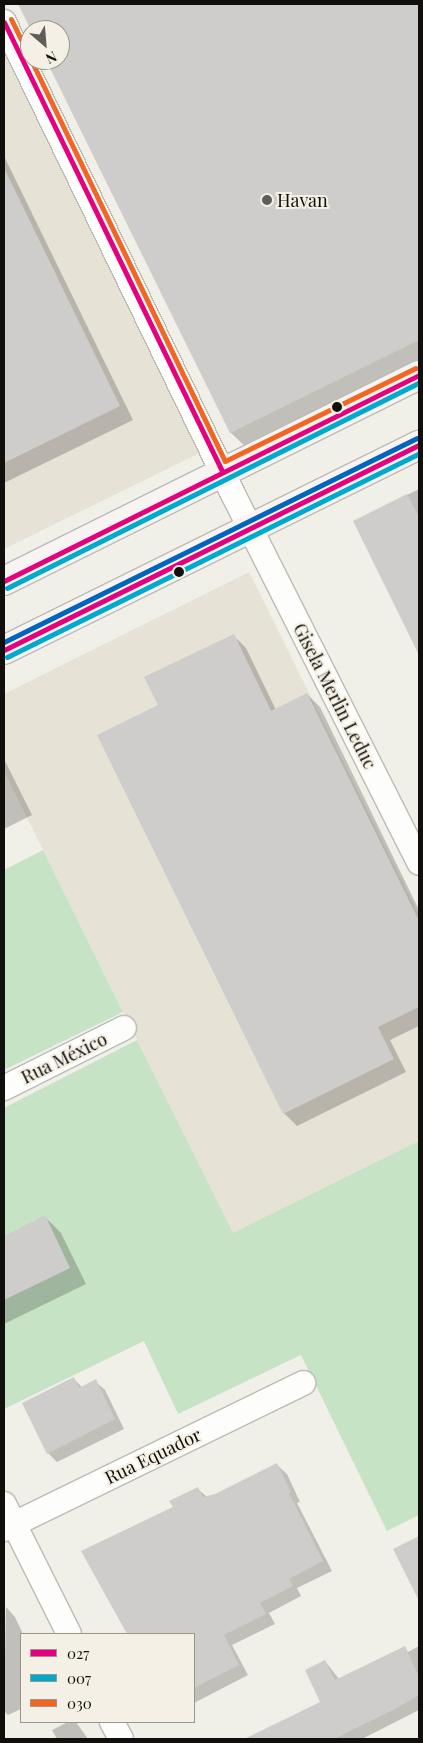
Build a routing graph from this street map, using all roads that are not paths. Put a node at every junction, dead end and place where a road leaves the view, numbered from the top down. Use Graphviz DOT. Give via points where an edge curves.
graph roads {
  1 [pos="4,22"];
  2 [pos="419,375"];
  3 [pos="419,445"];
  4 [pos="222,471"];
  5 [pos="250,528"];
  6 [pos="4,581"];
  7 [pos="4,650"];
  8 [pos="419,863"];
  9 [pos="124,1028"];
  10 [pos="4,1088"];
  11 [pos="303,1383"];
  12 [pos="7,1519"];
  13 [pos="68,1633"];
  14 [pos="113,1723"];
  15 [pos="121,1739"];
  1 -- 4 [label="street, Gisela Merlin Leduc"];
  2 -- 4 [label="main road"];
  3 -- 5 [label="main road"];
  4 -- 5 [label="street, Gisela Merlin Leduc"];
  4 -- 6 [label="main road"];
  5 -- 7 [label="main road"];
  5 -- 8 [label="street, Gisela Merlin Leduc"];
  9 -- 10 [label="street, Rua México"];
  11 -- 12 [label="street, Rua Equador"];
  12 -- 13 [label="street"];
  14 -- 15 [label="street"];
}
